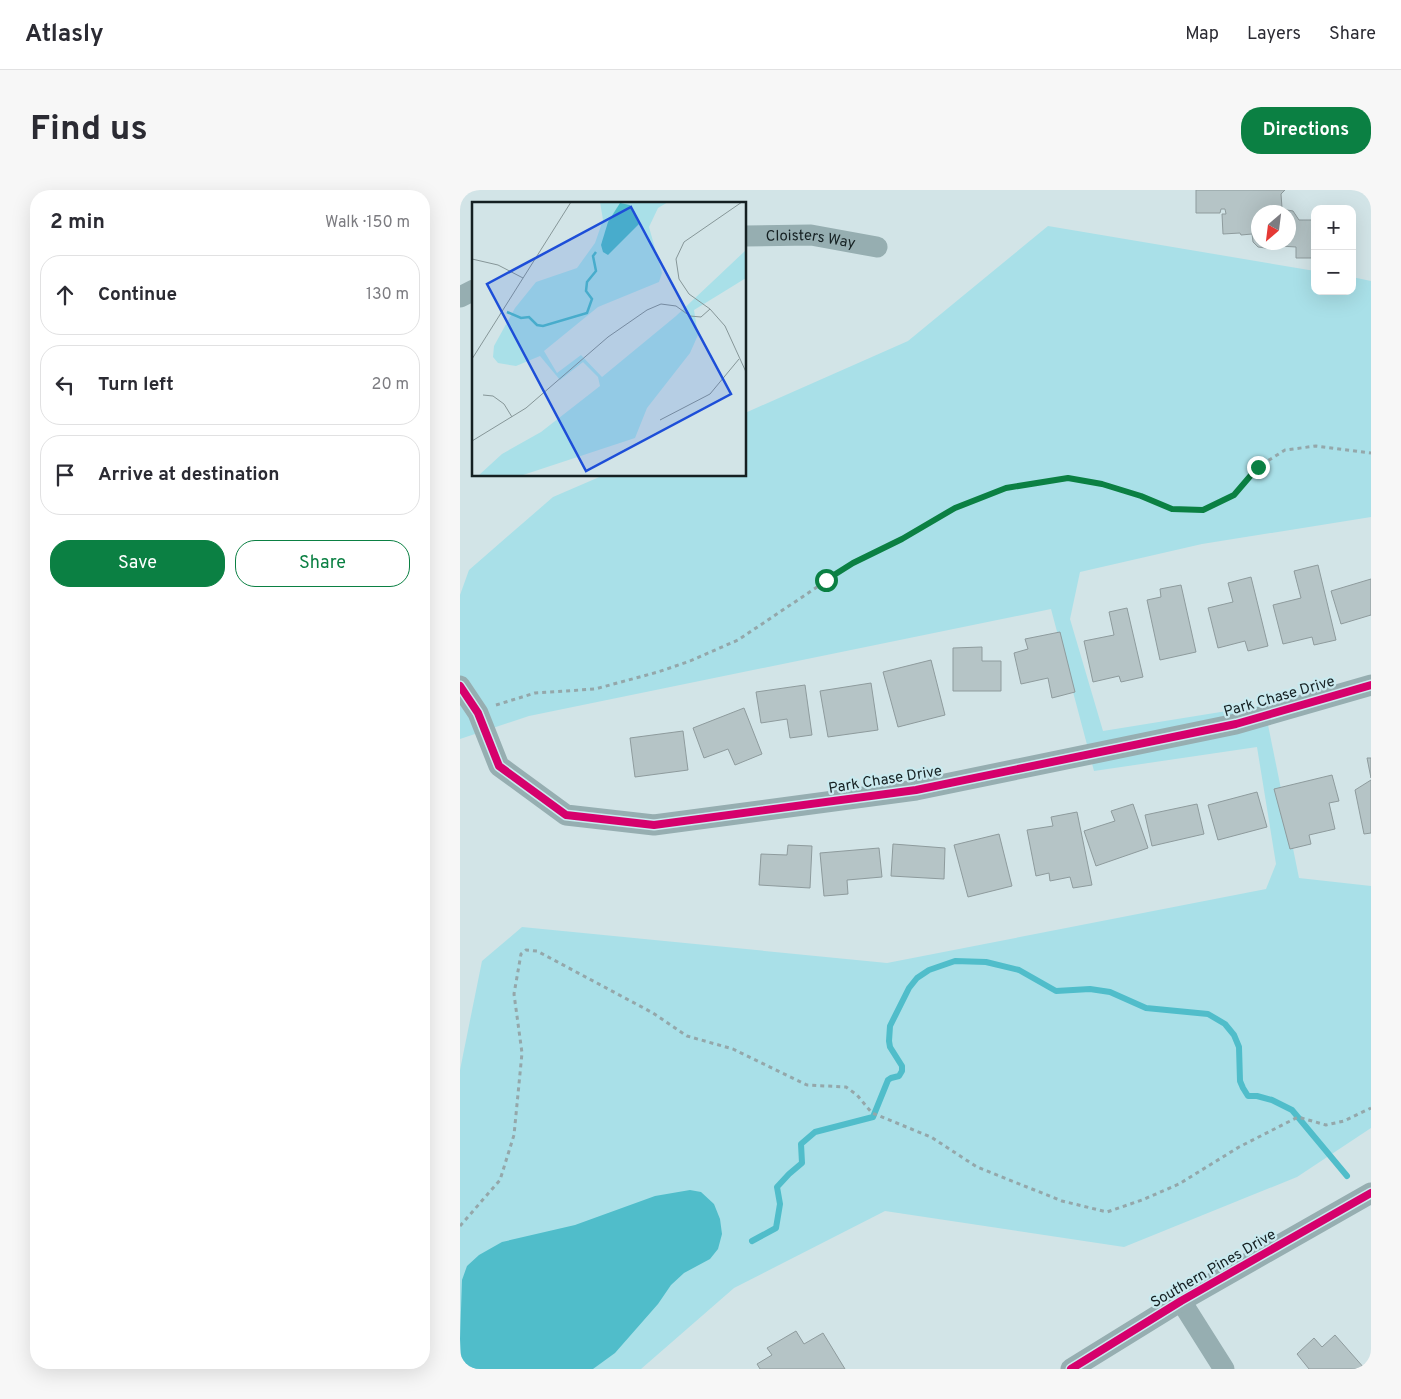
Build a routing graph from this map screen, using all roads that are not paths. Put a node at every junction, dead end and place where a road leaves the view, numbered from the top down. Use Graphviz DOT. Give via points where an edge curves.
graph roads {
  1 [pos="746,236"];
  2 [pos="877,247"];
  3 [pos="472,291"];
  4 [pos="460,297"];
  5 [pos="1371,685"];
  6 [pos="460,686"];
  7 [pos="1371,1193"];
  8 [pos="1181,1301"];
  9 [pos="1071,1369"];
  10 [pos="1224,1369"];
  1 -- 2 [label="street, Cloisters Way" via="811,235"];
  3 -- 4 [label="street"];
  5 -- 6 [label="street, Park Chase Drive" via="1236,724 916,790 654,825 566,815 499,766 478,713"];
  7 -- 8 [label="street, Southern Pines Drive"];
  8 -- 9 [label="street, Southern Pines Drive"];
  8 -- 10 [label="street"];
}
